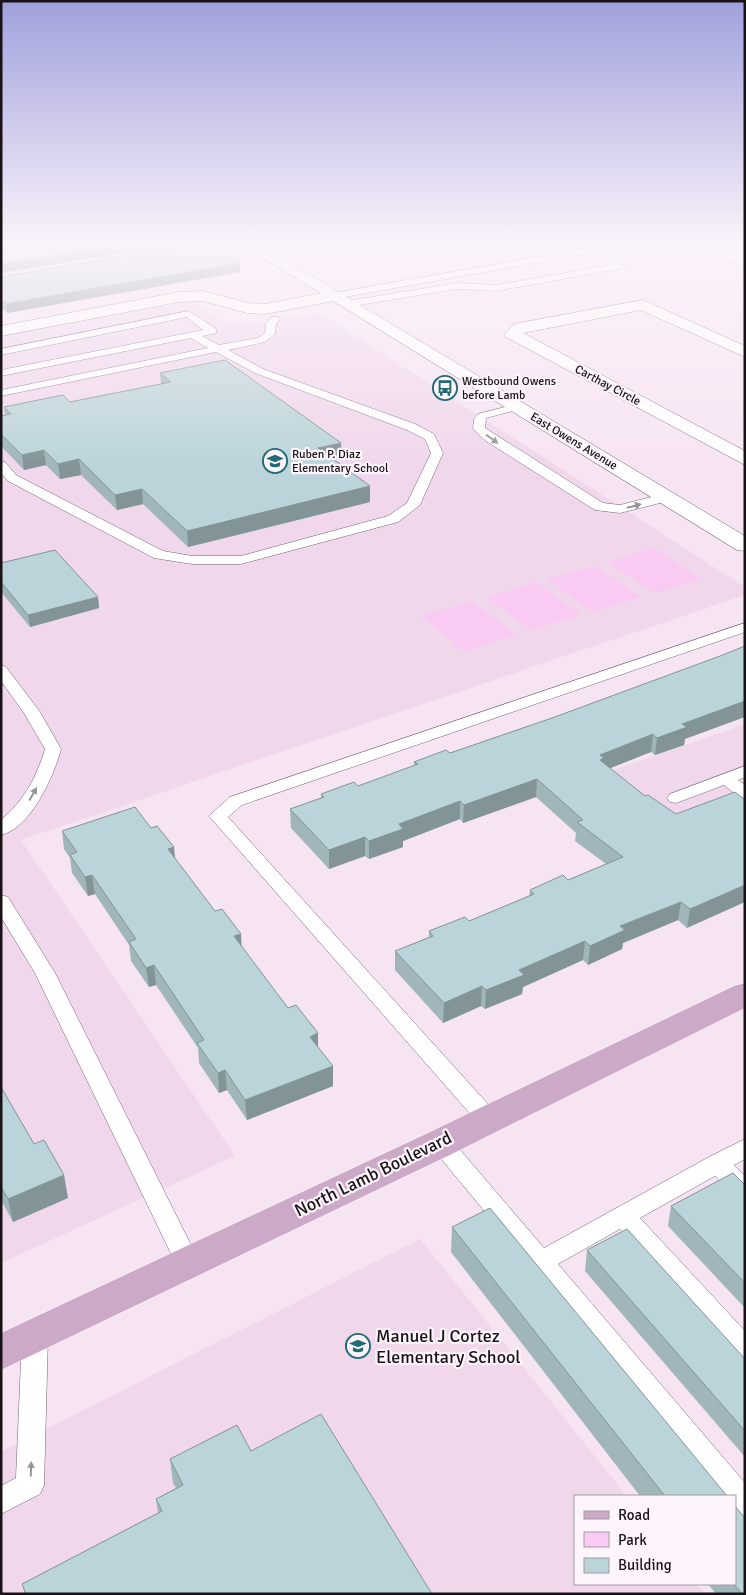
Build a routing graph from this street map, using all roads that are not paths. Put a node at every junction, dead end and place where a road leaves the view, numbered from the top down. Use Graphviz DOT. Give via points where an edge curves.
graph roads {
  1 [pos="67,318"];
  2 [pos="167,318"];
  3 [pos="195,318"];
  4 [pos="231,318"];
  5 [pos="371,318"];
  6 [pos="568,318"];
  7 [pos="674,318"];
  8 [pos="275,319"];
  9 [pos="1,331"];
  10 [pos="192,335"];
  11 [pos="215,349"];
  12 [pos="1,352"];
  13 [pos="745,352"];
  14 [pos="1,373"];
  15 [pos="1,393"];
  16 [pos="517,407"];
  17 [pos="745,458"];
  18 [pos="1,466"];
  19 [pos="667,497"];
  20 [pos="745,544"];
  21 [pos="745,627"];
  22 [pos="1,670"];
  23 [pos="745,772"];
  24 [pos="726,779"];
  25 [pos="745,793"];
  26 [pos="676,798"];
  27 [pos="1,830"];
  28 [pos="1,900"];
  29 [pos="745,994"];
  30 [pos="488,1119"];
  31 [pos="441,1143"];
  32 [pos="745,1148"];
  33 [pos="717,1163"];
  34 [pos="745,1191"];
  35 [pos="623,1216"];
  36 [pos="541,1262"];
  37 [pos="188,1263"];
  38 [pos="35,1336"];
  39 [pos="745,1349"];
  40 [pos="1,1352"];
  41 [pos="1,1500"];
  42 [pos="745,1505"];
  1 -- 9 [label="street"];
  2 -- 12 [label="lane"];
  3 -- 10 [label="lane" via="212,331"];
  4 -- 8 [label="street"];
  5 -- 16 [label="street, East Owens Avenue"];
  6 -- 17 [label="street, Carthay Circle" via="519,328 512,334"];
  7 -- 13 [label="street, Carthay Circle"];
  8 -- 11 [label="lane" via="270,334 261,340"];
  10 -- 11 [label="lane"];
  10 -- 14 [label="lane"];
  11 -- 15 [label="lane"];
  11 -- 18 [label="lane" via="259,371 430,437 438,454 413,506 393,519 241,560 192,560 159,555 12,478"];
  16 -- 19 [label="street, East Owens Avenue"];
  16 -- 19 [label="lane, one-way" via="482,416 479,429 592,504 620,509"];
  19 -- 20 [label="street, East Owens Avenue"];
  21 -- 30 [label="lane" via="236,801 218,816"];
  27 -- 22 [label="lane, one-way" via="23,811 47,770 53,749 32,712"];
  23 -- 24 [label="lane"];
  24 -- 25 [label="lane"];
  24 -- 26 [label="lane"];
  28 -- 37 [label="lane" via="45,973"];
  29 -- 30 [label="main road, North Lamb Boulevard"];
  30 -- 31 [label="main road, North Lamb Boulevard"];
  31 -- 36 [label="lane"];
  31 -- 37 [label="main road, North Lamb Boulevard"];
  32 -- 33 [label="lane"];
  33 -- 34 [label="lane"];
  33 -- 35 [label="lane"];
  35 -- 36 [label="lane"];
  35 -- 39 [label="lane"];
  36 -- 42 [label="lane"];
  37 -- 38 [label="main road, North Lamb Boulevard"];
  38 -- 40 [label="main road, North Lamb Boulevard"];
  41 -- 38 [label="lane, one-way" via="30,1485"];
}
